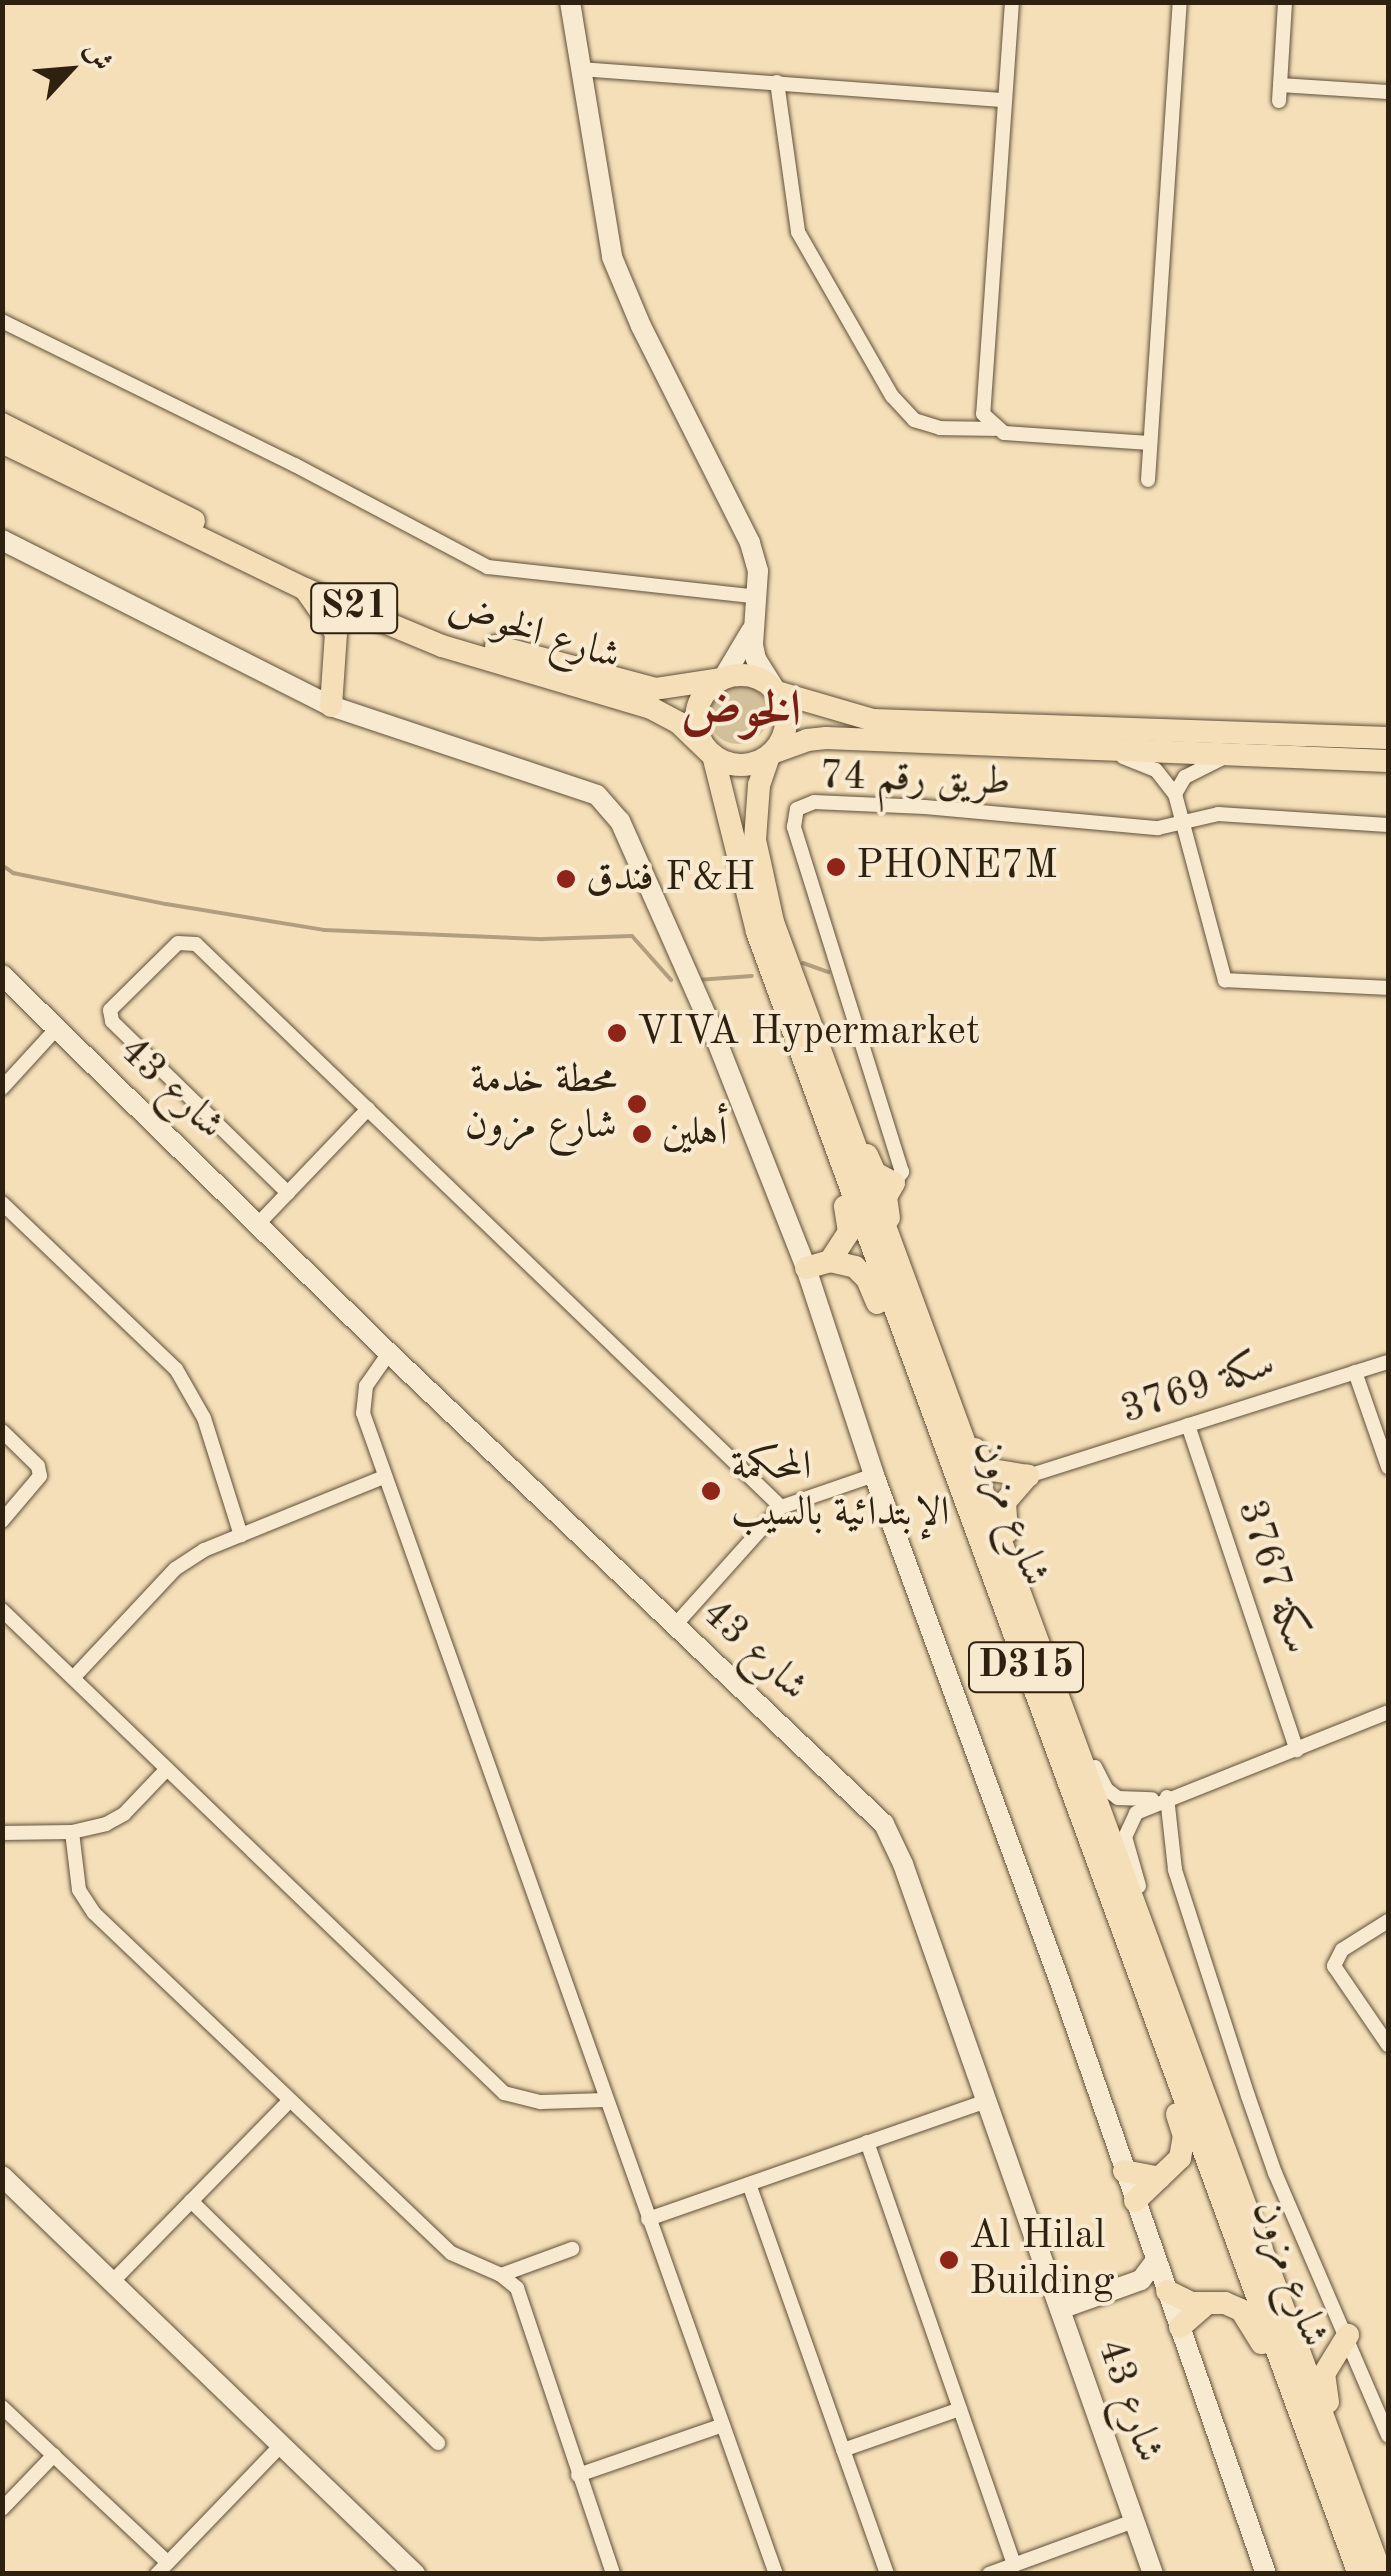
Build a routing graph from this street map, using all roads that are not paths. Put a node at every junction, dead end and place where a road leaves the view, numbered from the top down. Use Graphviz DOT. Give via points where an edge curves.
graph roads {
  1 [pos="570,2"];
  2 [pos="1012,2"];
  3 [pos="1180,2"];
  4 [pos="1284,2"];
  5 [pos="580,69"];
  6 [pos="777,82"];
  7 [pos="1280,85"];
  8 [pos="1388,92"];
  9 [pos="1004,100"];
  10 [pos="1279,101"];
  11 [pos="2,321"];
  12 [pos="2,424"];
  13 [pos="996,429"];
  14 [pos="2,442"];
  15 [pos="1150,444"];
  16 [pos="1148,480"];
  17 [pos="2,540"];
  18 [pos="305,589"];
  19 [pos="758,598"];
  20 [pos="756,620"];
  21 [pos="722,679"];
  22 [pos="775,690"];
  23 [pos="332,706"];
  24 [pos="1388,738"];
  25 [pos="1108,752"];
  26 [pos="712,754"];
  27 [pos="770,755"];
  28 [pos="1228,756"];
  29 [pos="1388,761"];
  30 [pos="1176,794"];
  31 [pos="1183,824"];
  32 [pos="1388,824"];
  33 [pos="2,975"];
  34 [pos="1388,988"];
  35 [pos="57,1028"];
  36 [pos="807,1071"];
  37 [pos="2,1088"];
  38 [pos="840,1106"];
  39 [pos="368,1108"];
  40 [pos="894,1182"];
  41 [pos="288,1193"];
  42 [pos="2,1203"];
  43 [pos="260,1223"];
  44 [pos="830,1261"];
  45 [pos="806,1268"];
  46 [pos="926,1335"];
  47 [pos="388,1353"];
  48 [pos="1388,1362"];
  49 [pos="1355,1372"];
  50 [pos="1188,1425"];
  51 [pos="938,1426"];
  52 [pos="2,1431"];
  53 [pos="1388,1467"];
  54 [pos="874,1476"];
  55 [pos="1028,1476"];
  56 [pos="384,1477"];
  57 [pos="782,1507"];
  58 [pos="2,1521"];
  59 [pos="241,1535"];
  60 [pos="2,1610"];
  61 [pos="1026,1614"];
  62 [pos="676,1624"];
  63 [pos="73,1678"];
  64 [pos="1058,1696"];
  65 [pos="1388,1712"];
  66 [pos="1296,1750"];
  67 [pos="166,1768"];
  68 [pos="1167,1797"];
  69 [pos="72,1832"];
  70 [pos="2,1833"];
  71 [pos="1388,1921"];
  72 [pos="1146,1961"];
  73 [pos="1386,2035"];
  74 [pos="605,2100"];
  75 [pos="289,2101"];
  76 [pos="986,2101"];
  77 [pos="867,2142"];
  78 [pos="1124,2171"];
  79 [pos="2,2176"];
  80 [pos="1159,2178"];
  81 [pos="749,2184"];
  82 [pos="191,2200"];
  83 [pos="1135,2201"];
  84 [pos="648,2219"];
  85 [pos="572,2249"];
  86 [pos="1156,2260"];
  87 [pos="501,2275"];
  88 [pos="1140,2280"];
  89 [pos="112,2282"];
  90 [pos="1167,2291"];
  91 [pos="1206,2304"];
  92 [pos="1060,2309"];
  93 [pos="1180,2327"];
  94 [pos="1348,2334"];
  95 [pos="1357,2359"];
  96 [pos="1327,2369"];
  97 [pos="2,2406"];
  98 [pos="960,2409"];
  99 [pos="722,2425"];
  100 [pos="1388,2436"];
  101 [pos="438,2443"];
  102 [pos="281,2445"];
  103 [pos="844,2450"];
  104 [pos="1315,2454"];
  105 [pos="54,2455"];
  106 [pos="578,2475"];
  107 [pos="1355,2501"];
  108 [pos="2,2509"];
  109 [pos="1134,2522"];
  110 [pos="1014,2564"];
  111 [pos="162,2568"];
  112 [pos="416,2574"];
  113 [pos="613,2574"];
  114 [pos="776,2574"];
  115 [pos="887,2574"];
  116 [pos="990,2574"];
  117 [pos="1153,2574"];
  118 [pos="1266,2574"];
  119 [pos="1359,2574"];
  120 [pos="1381,2574"];
  1 -- 5 [label="street"];
  2 -- 9 [label="street"];
  3 -- 15 [label="street"];
  4 -- 7 [label="street"];
  5 -- 6 [label="street"];
  5 -- 19 [label="street" via="612,257 750,543"];
  6 -- 9 [label="street"];
  6 -- 13 [label="street" via="798,232 892,396 914,420 940,428"];
  7 -- 8 [label="street"];
  7 -- 10 [label="street"];
  9 -- 13 [label="street" via="982,401"];
  11 -- 19 [label="street" via="488,567"];
  12 -- 21 [label="main road, شارع الخوض / S21" via="251,550 417,624 655,689"];
  13 -- 15 [label="street"];
  14 -- 18 [label="main road, شارع الخوض / S21"];
  15 -- 16 [label="street"];
  17 -- 23 [label="street"];
  18 -- 23 [label="main road" via="336,633"];
  18 -- 26 [label="main road, شارع الخوض / S21" via="442,646 651,708 680,723"];
  19 -- 20 [label="street"];
  20 -- 21 [label="street"];
  20 -- 22 [label="street" via="756,658"];
  21 -- 22 [label="main road, S21" via="750,675"];
  21 -- 26 [label="main road" via="709,688 696,714"];
  22 -- 24 [label="main road, S21" via="873,720"];
  22 -- 27 [label="main road" via="785,730"];
  23 -- 45 [label="street" via="574,786 610,808 712,1028"];
  25 -- 27 [label="main road" via="826,738"];
  25 -- 28 [label="main road"];
  25 -- 30 [label="street" via="1147,765"];
  26 -- 27 [label="main road" via="741,765"];
  26 -- 36 [label="main road, شارع مزون / D315" via="745,894"];
  27 -- 38 [label="main road, شارع مزون / D315" via="755,815 759,871"];
  28 -- 29 [label="main road"];
  28 -- 30 [label="street" via="1185,777"];
  30 -- 31 [label="street"];
  31 -- 32 [label="street, طريق رقم 74" via="1218,814"];
  31 -- 34 [label="street" via="1225,980"];
  31 -- 40 [label="street, طريق رقم 74" via="1158,828 814,802 797,809 794,826 902,1172"];
  33 -- 35 [label="street, شارع 43"];
  35 -- 37 [label="street"];
  35 -- 43 [label="street, شارع 43"];
  36 -- 44 [label="main road" via="809,1106 850,1225"];
  36 -- 51 [label="main road, شارع مزون / D315"];
  38 -- 40 [label="main road" via="875,1172"];
  38 -- 46 [label="main road, شارع مزون / D315"];
  39 -- 41 [label="street"];
  39 -- 41 [label="street" via="193,942 175,945 110,1010 112,1022"];
  39 -- 57 [label="street"];
  40 -- 46 [label="main road" via="887,1210"];
  41 -- 43 [label="street"];
  42 -- 59 [label="street" via="176,1370 204,1418"];
  43 -- 47 [label="street, شارع 43"];
  44 -- 45 [label="main road"];
  44 -- 51 [label="main road" via="864,1274 920,1404"];
  45 -- 54 [label="street"];
  46 -- 55 [label="main road" via="986,1469"];
  46 -- 61 [label="main road, شارع مزون / D315"];
  47 -- 56 [label="street" via="362,1397"];
  47 -- 62 [label="street, شارع 43"];
  48 -- 49 [label="street, سكة 3769"];
  49 -- 50 [label="street, سكة 3769"];
  49 -- 53 [label="street"];
  50 -- 55 [label="street, سكة 3769"];
  50 -- 66 [label="street, سكة 3767"];
  51 -- 72 [label="main road, شارع مزون / D315"];
  52 -- 58 [label="street" via="40,1476"];
  54 -- 57 [label="street"];
  54 -- 78 [label="street"];
  55 -- 61 [label="main road" via="1010,1491 1003,1518"];
  56 -- 59 [label="street"];
  56 -- 74 [label="street"];
  57 -- 62 [label="street"];
  59 -- 63 [label="street" via="175,1570"];
  60 -- 63 [label="street"];
  61 -- 64 [label="main road, شارع مزون / D315"];
  62 -- 76 [label="street, شارع 43" via="884,1824"];
  63 -- 67 [label="street"];
  64 -- 68 [label="street" via="1112,1794 1132,1802"];
  64 -- 72 [label="main road, شارع مزون / D315"];
  65 -- 66 [label="street"];
  66 -- 68 [label="street"];
  67 -- 69 [label="street" via="124,1814"];
  67 -- 74 [label="street" via="504,2093 542,2102"];
  68 -- 72 [label="street" via="1136,1813 1126,1830"];
  68 -- 94 [label="street" via="1175,1870 1275,2174"];
  69 -- 70 [label="street"];
  69 -- 75 [label="street" via="79,1890 94,1913"];
  71 -- 73 [label="street" via="1342,1950 1334,1966"];
  72 -- 80 [label="main road" via="1136,1994 1184,2136 1180,2158"];
  72 -- 104 [label="main road, شارع مزون / D315"];
  72 -- 107 [label="main road, شارع مزون / D315"];
  74 -- 84 [label="street"];
  75 -- 82 [label="street"];
  75 -- 87 [label="street" via="451,2253"];
  76 -- 77 [label="street"];
  76 -- 92 [label="street, شارع 43"];
  77 -- 81 [label="street"];
  77 -- 98 [label="street"];
  78 -- 80 [label="main road"];
  78 -- 83 [label="street"];
  79 -- 89 [label="street"];
  80 -- 83 [label="main road"];
  81 -- 84 [label="street"];
  81 -- 103 [label="street"];
  82 -- 89 [label="street"];
  82 -- 101 [label="street"];
  83 -- 86 [label="street"];
  84 -- 99 [label="street"];
  85 -- 87 [label="street"];
  86 -- 88 [label="street"];
  86 -- 90 [label="street"];
  87 -- 106 [label="street" via="517,2288"];
  88 -- 90 [label="street"];
  88 -- 92 [label="street"];
  89 -- 102 [label="street"];
  90 -- 91 [label="main road"];
  90 -- 93 [label="street"];
  91 -- 93 [label="main road"];
  91 -- 104 [label="main road" via="1234,2306 1253,2323 1292,2419"];
  92 -- 109 [label="street, شارع 43"];
  93 -- 118 [label="street"];
  94 -- 95 [label="street"];
  94 -- 96 [label="main road"];
  95 -- 96 [label="main road" via="1344,2358"];
  95 -- 100 [label="street"];
  96 -- 107 [label="main road" via="1323,2389 1350,2458"];
  97 -- 105 [label="street"];
  98 -- 103 [label="street"];
  98 -- 110 [label="street"];
  99 -- 106 [label="street"];
  99 -- 114 [label="street"];
  102 -- 111 [label="street"];
  102 -- 112 [label="street"];
  103 -- 115 [label="street"];
  104 -- 119 [label="main road, شارع مزون / D315"];
  105 -- 108 [label="street"];
  105 -- 111 [label="street"];
  106 -- 113 [label="street"];
  107 -- 120 [label="main road, شارع مزون / D315"];
  109 -- 110 [label="street"];
  109 -- 117 [label="street, شارع 43"];
  110 -- 116 [label="street"];
}
